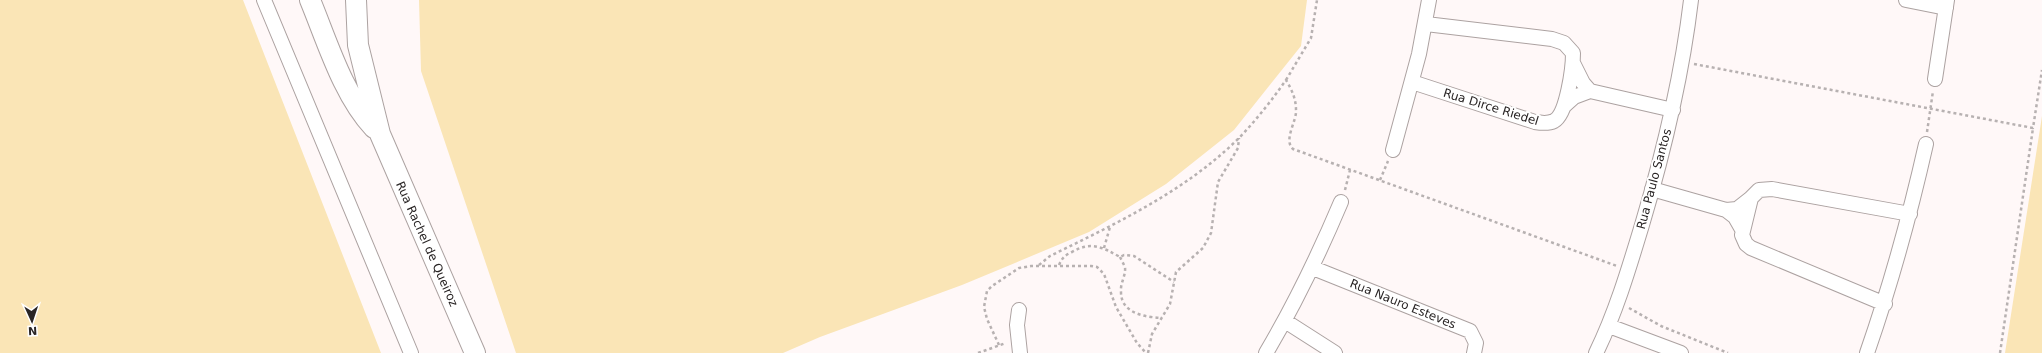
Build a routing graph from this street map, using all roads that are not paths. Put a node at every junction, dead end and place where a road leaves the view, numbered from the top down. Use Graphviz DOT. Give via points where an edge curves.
graph roads {
  1 [pos="264,0"];
  2 [pos="310,0"];
  3 [pos="356,0"];
  4 [pos="1430,0"];
  5 [pos="1691,0"];
  6 [pos="1906,0"];
  7 [pos="1947,4"];
  8 [pos="1426,24"];
  9 [pos="1573,63"];
  10 [pos="1935,79"];
  11 [pos="1412,82"];
  12 [pos="1590,91"];
  13 [pos="1564,106"];
  14 [pos="1673,110"];
  15 [pos="380,134"];
  16 [pos="1926,144"];
  17 [pos="1393,150"];
  18 [pos="1652,190"];
  19 [pos="1751,198"];
  20 [pos="1341,202"];
  21 [pos="1726,210"];
  22 [pos="1910,214"];
  23 [pos="1743,231"];
  24 [pos="1313,268"];
  25 [pos="1885,304"];
  26 [pos="1019,310"];
  27 [pos="1285,321"];
  28 [pos="1609,326"];
  29 [pos="411,353"];
  30 [pos="475,353"];
  31 [pos="1020,353"];
  32 [pos="1266,353"];
  33 [pos="1335,353"];
  34 [pos="1474,353"];
  35 [pos="1596,353"];
  36 [pos="1681,353"];
  37 [pos="1867,353"];
  1 -- 29 [label="street"];
  2 -- 15 [label="street, Rua Rachel de Queiroz" via="343,79 366,120"];
  3 -- 15 [label="street, Rua Rachel de Queiroz" via="358,45"];
  4 -- 8 [label="street"];
  5 -- 14 [label="street, Rua Paulo Santos"];
  6 -- 7 [label="street"];
  7 -- 10 [label="street"];
  8 -- 9 [label="street" via="1552,39 1569,47"];
  8 -- 11 [label="street"];
  9 -- 12 [label="street" via="1578,76"];
  9 -- 13 [label="street, Rua Dirce Riedel"];
  11 -- 13 [label="street, Rua Dirce Riedel" via="1535,122 1553,121"];
  11 -- 17 [label="street"];
  12 -- 13 [label="street, Rua Dirce Riedel" via="1574,96"];
  12 -- 14 [label="street"];
  14 -- 18 [label="street, Rua Paulo Santos"];
  15 -- 30 [label="street, Rua Rachel de Queiroz"];
  16 -- 22 [label="street"];
  18 -- 21 [label="street"];
  18 -- 28 [label="street, Rua Paulo Santos" via="1629,270"];
  19 -- 21 [label="street" via="1737,209"];
  19 -- 22 [label="street" via="1759,190 1772,189"];
  19 -- 23 [label="street"];
  20 -- 24 [label="street"];
  21 -- 23 [label="street" via="1735,217"];
  22 -- 25 [label="street"];
  23 -- 25 [label="street" via="1743,240 1751,248"];
  24 -- 27 [label="street"];
  24 -- 34 [label="street, Rua Nauro Esteves" via="1470,331 1476,343"];
  25 -- 37 [label="street"];
  26 -- 31 [label="street" via="1017,339"];
  27 -- 32 [label="street"];
  27 -- 33 [label="street"];
  28 -- 35 [label="street, Rua Paulo Santos"];
  28 -- 36 [label="street"];
}
